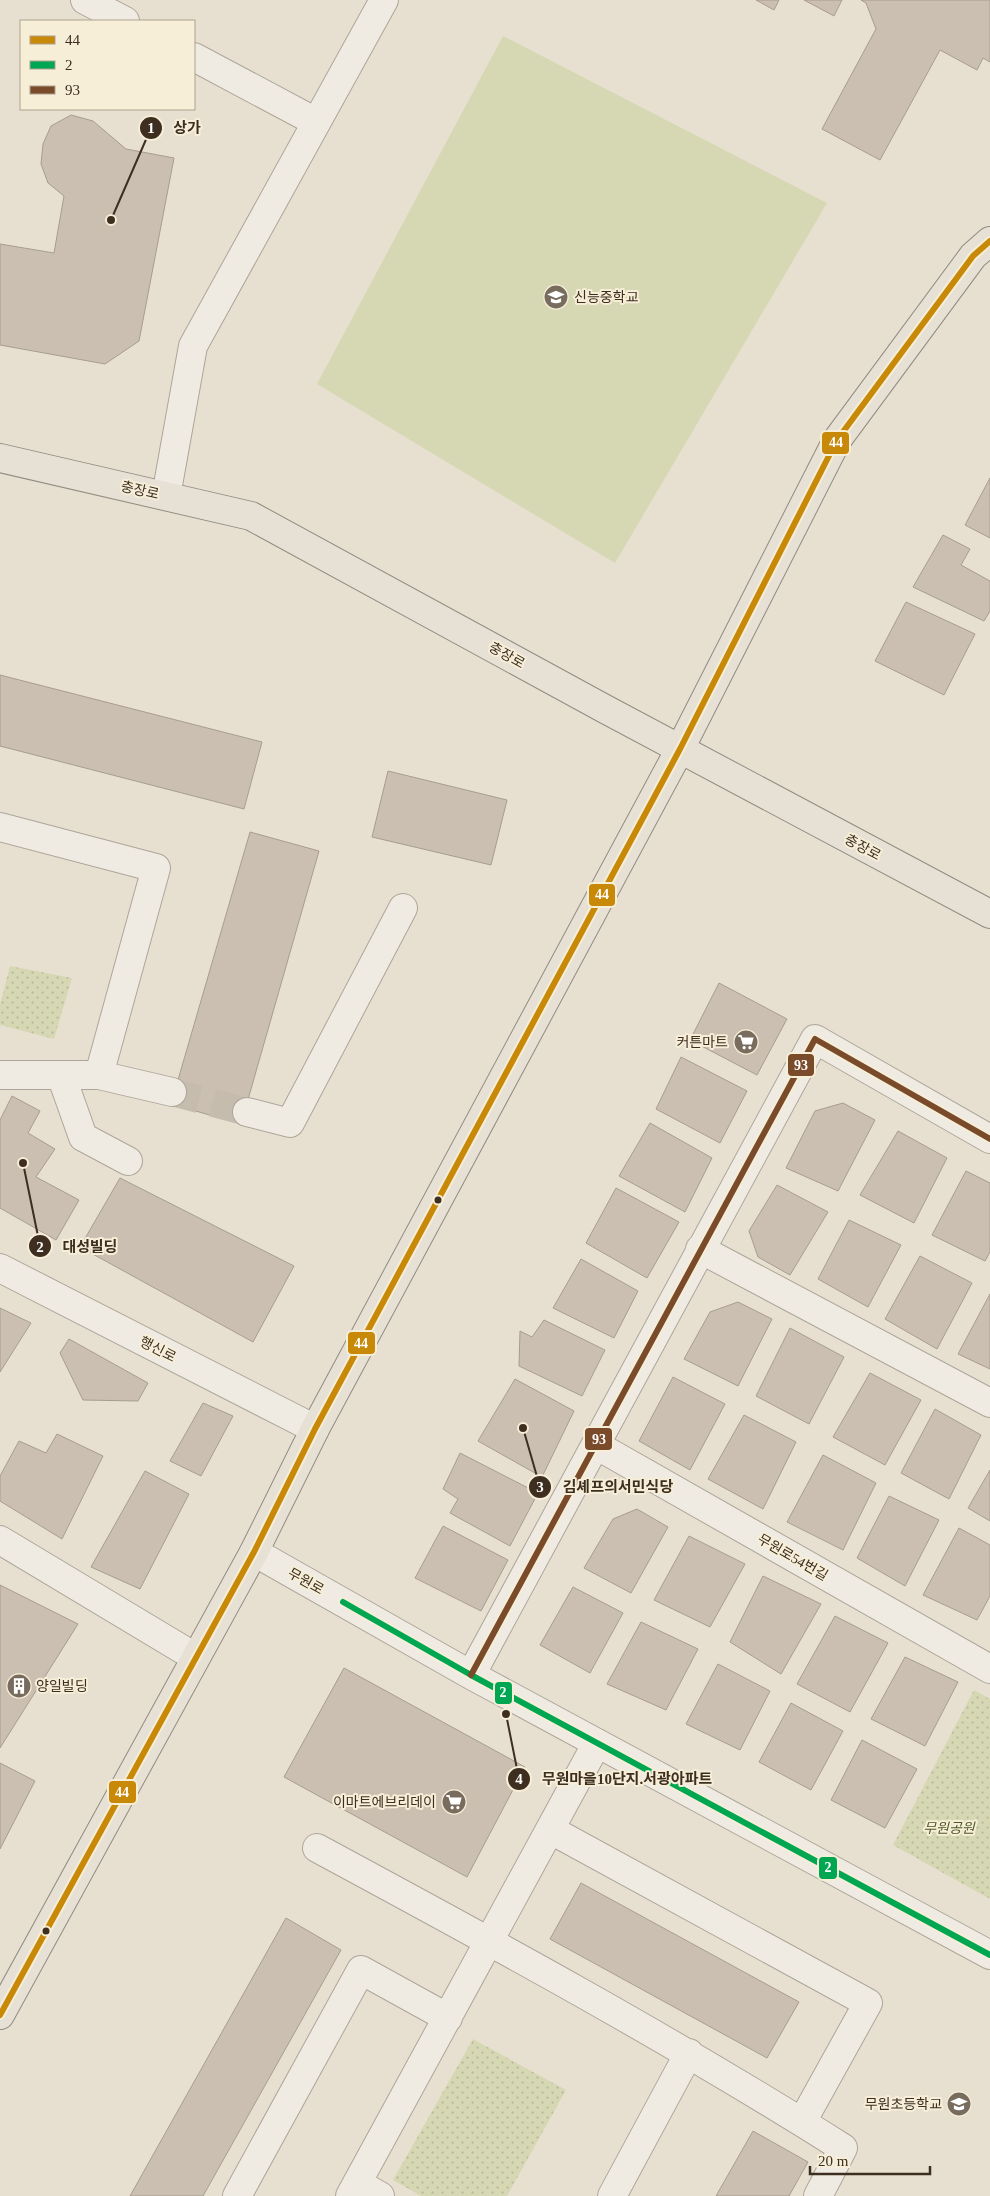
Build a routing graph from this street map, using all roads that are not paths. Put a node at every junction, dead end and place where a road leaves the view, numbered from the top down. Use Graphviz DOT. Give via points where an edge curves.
graph roads {
  1 [pos="85,0"];
  2 [pos="384,0"];
  3 [pos="123,20"];
  4 [pos="195,59"];
  5 [pos="316,122"];
  6 [pos="990,241"];
  7 [pos="0,458"];
  8 [pos="166,496"];
  9 [pos="680,749"];
  10 [pos="0,827"];
  11 [pos="403,908"];
  12 [pos="990,914"];
  13 [pos="0,1074"];
  14 [pos="60,1075"];
  15 [pos="99,1075"];
  16 [pos="172,1092"];
  17 [pos="247,1112"];
  18 [pos="990,1139"];
  19 [pos="128,1161"];
  20 [pos="700,1249"];
  21 [pos="0,1268"];
  22 [pos="990,1403"];
  23 [pos="315,1429"];
  24 [pos="596,1445"];
  25 [pos="0,1540"];
  26 [pos="254,1552"];
  27 [pos="195,1658"];
  28 [pos="990,1669"];
  29 [pos="471,1675"];
  30 [pos="597,1744"];
  31 [pos="551,1830"];
  32 [pos="317,1848"];
  33 [pos="490,1941"];
  34 [pos="990,1955"];
  35 [pos="0,2015"];
  36 [pos="448,2018"];
  37 [pos="689,2053"];
  38 [pos="802,2122"];
  39 [pos="362,2192"];
  40 [pos="237,2196"];
  41 [pos="612,2196"];
  42 [pos="818,2196"];
  1 -- 3 [label="street"];
  2 -- 5 [label="street"];
  4 -- 5 [label="street"];
  5 -- 8 [label="street" via="193,346"];
  6 -- 9 [label="main road" via="973,256 837,440"];
  7 -- 8 [label="main road, 충장로"];
  8 -- 9 [label="main road, 충장로" via="251,516"];
  9 -- 12 [label="main road, 충장로"];
  9 -- 23 [label="main road"];
  10 -- 15 [label="street" via="156,868"];
  11 -- 17 [label="street" via="290,1123"];
  13 -- 14 [label="street"];
  14 -- 15 [label="street"];
  14 -- 19 [label="street" via="82,1137"];
  15 -- 16 [label="street"];
  18 -- 20 [label="street" via="814,1039"];
  20 -- 22 [label="street"];
  20 -- 24 [label="street"];
  21 -- 23 [label="street, 행신로"];
  23 -- 26 [label="main road"];
  24 -- 28 [label="street, 무원로54번길"];
  24 -- 29 [label="street"];
  25 -- 27 [label="street"];
  26 -- 27 [label="main road"];
  26 -- 29 [label="street, 무원로"];
  27 -- 35 [label="main road"];
  29 -- 30 [label="street, 무원로"];
  30 -- 31 [label="street"];
  30 -- 34 [label="street, 무원로"];
  31 -- 33 [label="street"];
  31 -- 38 [label="street" via="868,2003"];
  32 -- 33 [label="street"];
  33 -- 36 [label="street"];
  33 -- 37 [label="street"];
  36 -- 39 [label="street"];
  36 -- 40 [label="street" via="361,1970"];
  37 -- 38 [label="street"];
  37 -- 41 [label="street"];
  38 -- 42 [label="street" via="843,2148"];
}
